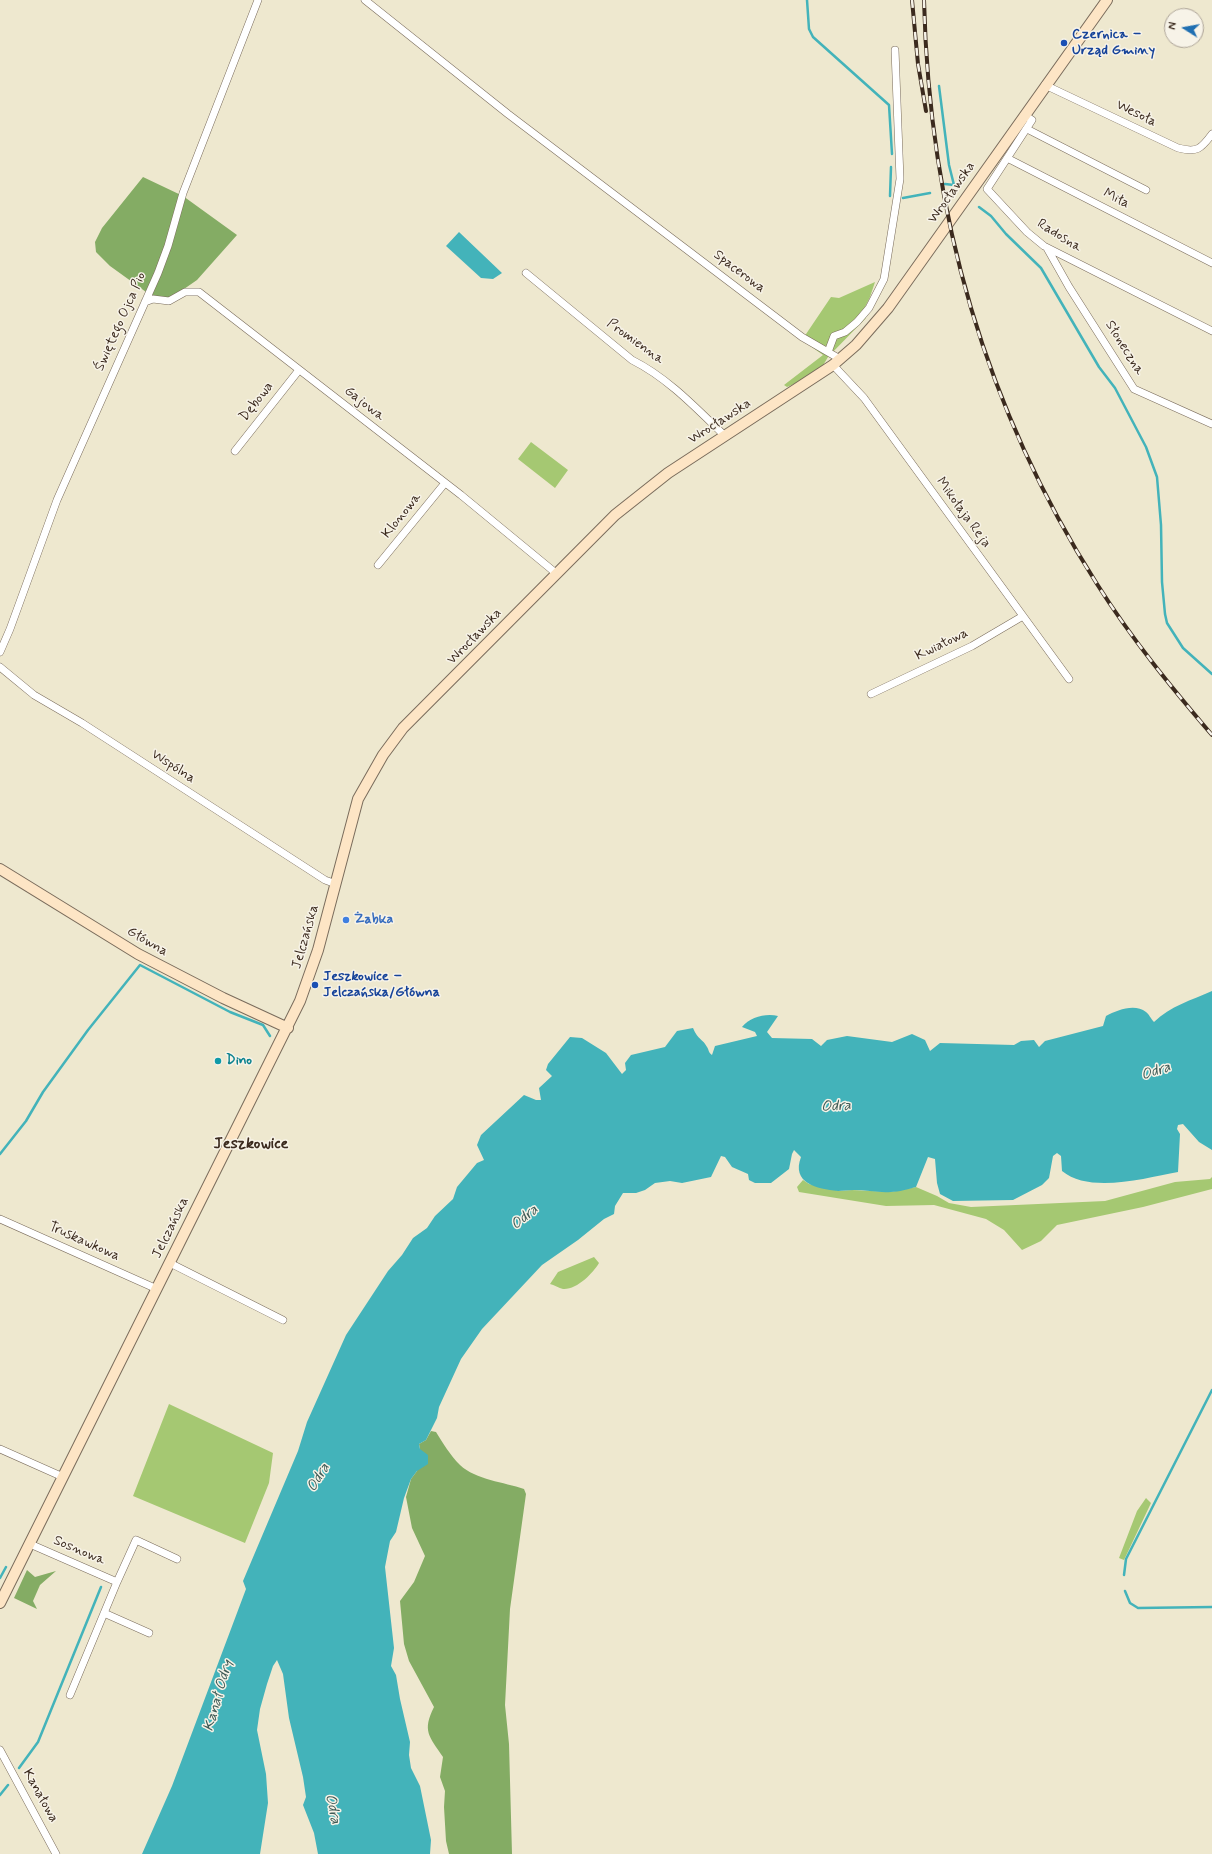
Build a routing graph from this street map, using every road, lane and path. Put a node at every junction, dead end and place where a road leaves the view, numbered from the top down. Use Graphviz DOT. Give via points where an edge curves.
graph roads {
  1 [pos="258,0"];
  2 [pos="365,0"];
  3 [pos="1107,0"];
  4 [pos="895,50"];
  5 [pos="1045,85"];
  6 [pos="1024,115"];
  7 [pos="1027,129"];
  8 [pos="1212,134"];
  9 [pos="1007,158"];
  10 [pos="1146,190"];
  11 [pos="1047,248"];
  12 [pos="1212,263"];
  13 [pos="526,273"];
  14 [pos="145,302"];
  15 [pos="1212,331"];
  16 [pos="828,352"];
  17 [pos="837,362"];
  18 [pos="299,370"];
  19 [pos="1212,424"];
  20 [pos="725,436"];
  21 [pos="235,451"];
  22 [pos="445,483"];
  23 [pos="378,565"];
  24 [pos="557,574"];
  25 [pos="1023,616"];
  26 [pos="0,652"];
  27 [pos="0,667"];
  28 [pos="1069,679"];
  29 [pos="872,694"];
  30 [pos="342,856"];
  31 [pos="0,869"];
  32 [pos="336,884"];
  33 [pos="288,1028"];
  34 [pos="0,1219"];
  35 [pos="170,1262"];
  36 [pos="157,1289"];
  37 [pos="283,1320"];
  38 [pos="0,1449"];
  39 [pos="63,1477"];
  40 [pos="30,1544"];
  41 [pos="176,1559"];
  42 [pos="117,1582"];
  43 [pos="0,1603"];
  44 [pos="104,1613"];
  45 [pos="149,1633"];
  46 [pos="70,1695"];
  47 [pos="0,1750"];
  48 [pos="56,1854"];
  1 -- 14 [label="street, Świętego Ojca Pio" via="201,143 177,209 168,246"];
  2 -- 16 [label="street, Spacerowa" via="508,114 802,337"];
  3 -- 5 [label="main road, Wrocławska"];
  4 -- 16 [label="street" via="900,179 884,279 857,322 845,332 834,336"];
  5 -- 6 [label="main road, Wrocławska"];
  5 -- 8 [label="street, Wesoła" via="1188,151 1199,149"];
  6 -- 7 [label="street" via="1032,120"];
  6 -- 17 [label="main road, Wrocławska" via="888,308 865,336"];
  7 -- 9 [label="street, Radosna"];
  7 -- 10 [label="street"];
  9 -- 11 [label="street, Radosna" via="987,189 1027,232"];
  9 -- 12 [label="street, Miła"];
  11 -- 15 [label="street, Radosna"];
  11 -- 19 [label="street, Słoneczna" via="1134,389"];
  13 -- 20 [label="street, Promienna" via="632,360 649,368 666,381"];
  14 -- 18 [label="street, Gajowa" via="153,299 170,301 185,292 198,292"];
  14 -- 26 [label="street, Świętego Ojca Pio" via="56,500"];
  16 -- 17 [label="street, Spacerowa"];
  17 -- 20 [label="main road, Wrocławska"];
  17 -- 25 [label="street, Mikołaja Reja"];
  18 -- 21 [label="street, Dębowa"];
  18 -- 22 [label="street, Gajowa"];
  20 -- 24 [label="main road, Wrocławska" via="668,473 615,515"];
  22 -- 23 [label="street, Klonowa"];
  22 -- 24 [label="street, Gajowa"];
  24 -- 30 [label="main road, Wrocławska" via="403,728 383,755 358,799"];
  25 -- 28 [label="street, Mikołaja Reja"];
  25 -- 29 [label="street, Kwiatowa" via="972,646"];
  27 -- 32 [label="street, Wspólna" via="34,695 325,880"];
  30 -- 32 [label="main road, Jelczańska"];
  31 -- 33 [label="main road, Główna" via="138,954"];
  32 -- 33 [label="main road, Jelczańska" via="318,950"];
  33 -- 35 [label="main road, Jelczańska"];
  34 -- 36 [label="street, Truskawkowa"];
  35 -- 36 [label="main road, Jelczańska"];
  35 -- 37 [label="street"];
  36 -- 39 [label="main road, Jelczańska"];
  38 -- 39 [label="street"];
  39 -- 40 [label="main road, Jelczańska"];
  40 -- 42 [label="street, Sosnowa"];
  40 -- 43 [label="main road, Jelczańska"];
  41 -- 42 [label="street, Sosnowa" via="136,1540"];
  42 -- 44 [label="street, Sosnowa"];
  44 -- 45 [label="street"];
  44 -- 46 [label="street, Sosnowa"];
  47 -- 48 [label="street, Kanałowa"];
}
